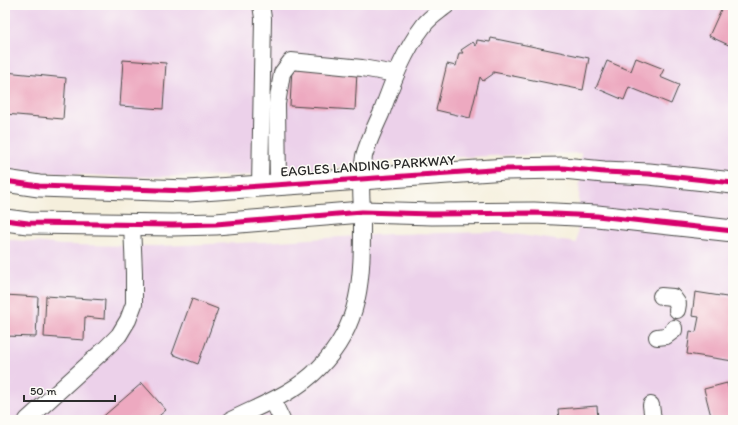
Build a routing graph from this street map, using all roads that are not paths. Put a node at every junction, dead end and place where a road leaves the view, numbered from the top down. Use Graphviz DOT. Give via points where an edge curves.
graph roads {
  1 [pos="261,5"];
  2 [pos="447,5"];
  3 [pos="429,11"];
  4 [pos="396,74"];
  5 [pos="361,179"];
  6 [pos="5,181"];
  7 [pos="733,182"];
  8 [pos="269,185"];
  9 [pos="362,212"];
  10 [pos="5,220"];
  11 [pos="132,224"];
  12 [pos="733,232"];
  13 [pos="661,296"];
  14 [pos="677,310"];
  15 [pos="674,328"];
  16 [pos="657,337"];
  17 [pos="273,401"];
  18 [pos="26,420"];
  19 [pos="231,420"];
  20 [pos="282,420"];
  1 -- 8 [label="street"];
  2 -- 3 [label="street"];
  3 -- 4 [label="street" via="425,23"];
  4 -- 5 [label="street" via="364,156"];
  4 -- 8 [label="street" via="291,61 282,73 277,104 278,131"];
  5 -- 7 [label="main road, EAGLES LANDING PARKWAY" via="506,169 563,168"];
  5 -- 8 [label="main road, EAGLES LANDING PARKWAY"];
  5 -- 9 [label="street"];
  6 -- 8 [label="main road, EAGLES LANDING PARKWAY" via="39,186 188,191"];
  9 -- 11 [label="main road" via="216,224"];
  9 -- 12 [label="main road" via="597,216"];
  9 -- 17 [label="street" via="359,289 354,312 343,335 318,369"];
  10 -- 11 [label="main road" via="28,223"];
  11 -- 18 [label="street" via="134,304 128,320 105,349"];
  13 -- 14 [label="street" via="673,297 678,304"];
  15 -- 16 [label="street" via="666,336"];
  17 -- 19 [label="street"];
  17 -- 20 [label="street"];
}
